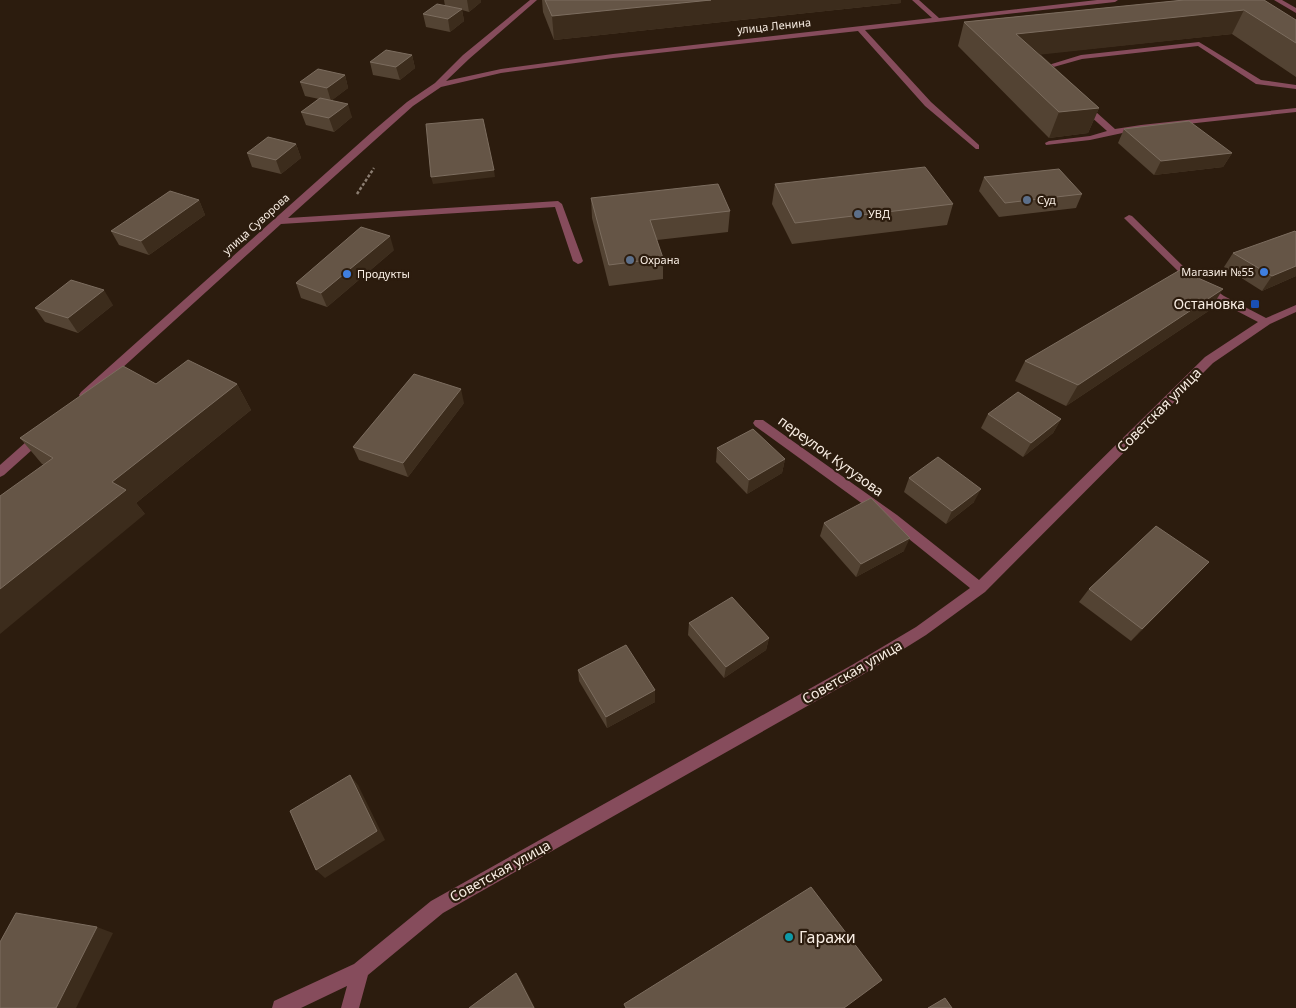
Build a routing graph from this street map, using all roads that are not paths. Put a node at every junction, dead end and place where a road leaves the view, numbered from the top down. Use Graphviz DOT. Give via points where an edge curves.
graph roads {
  1 [pos="534,0"];
  2 [pos="915,0"];
  3 [pos="1115,0"];
  4 [pos="1277,0"];
  5 [pos="1296,11"];
  6 [pos="937,19"];
  7 [pos="859,28"];
  8 [pos="1057,82"];
  9 [pos="438,85"];
  10 [pos="1296,87"];
  11 [pos="1078,101"];
  12 [pos="1296,110"];
  13 [pos="1113,132"];
  14 [pos="1049,143"];
  15 [pos="976,147"];
  16 [pos="1129,218"];
  17 [pos="278,221"];
  18 [pos="578,260"];
  19 [pos="1296,308"];
  20 [pos="1266,322"];
  21 [pos="80,400"];
  22 [pos="759,423"];
  23 [pos="43,433"];
  24 [pos="0,472"];
  25 [pos="980,588"];
  26 [pos="360,970"];
  27 [pos="281,1008"];
  28 [pos="350,1008"];
  1 -- 9 [label="street, улица Суворова"];
  2 -- 6 [label="street"];
  3 -- 6 [label="street, улица Ленина"];
  4 -- 5 [label="street"];
  6 -- 7 [label="street, улица Ленина"];
  7 -- 9 [label="street, улица Ленина" via="593,58 501,71"];
  7 -- 15 [label="street" via="928,104"];
  8 -- 10 [label="street" via="1046,67 1081,57 1199,44 1259,82"];
  9 -- 17 [label="street, улица Суворова" via="410,104"];
  11 -- 13 [label="street"];
  12 -- 13 [label="street"];
  13 -- 14 [label="street"];
  16 -- 20 [label="street" via="1185,273 1220,298"];
  17 -- 18 [label="street" via="558,204"];
  17 -- 21 [label="street, улица Суворова"];
  19 -- 20 [label="street, Советская улица"];
  20 -- 25 [label="street, Советская улица" via="1209,360"];
  22 -- 25 [label="street, переулок Кутузова" via="893,519"];
  23 -- 24 [label="street"];
  25 -- 26 [label="street, Советская улица" via="921,631 857,670 437,907"];
  26 -- 27 [label="street, Советская улица"];
  26 -- 28 [label="street"];
}
